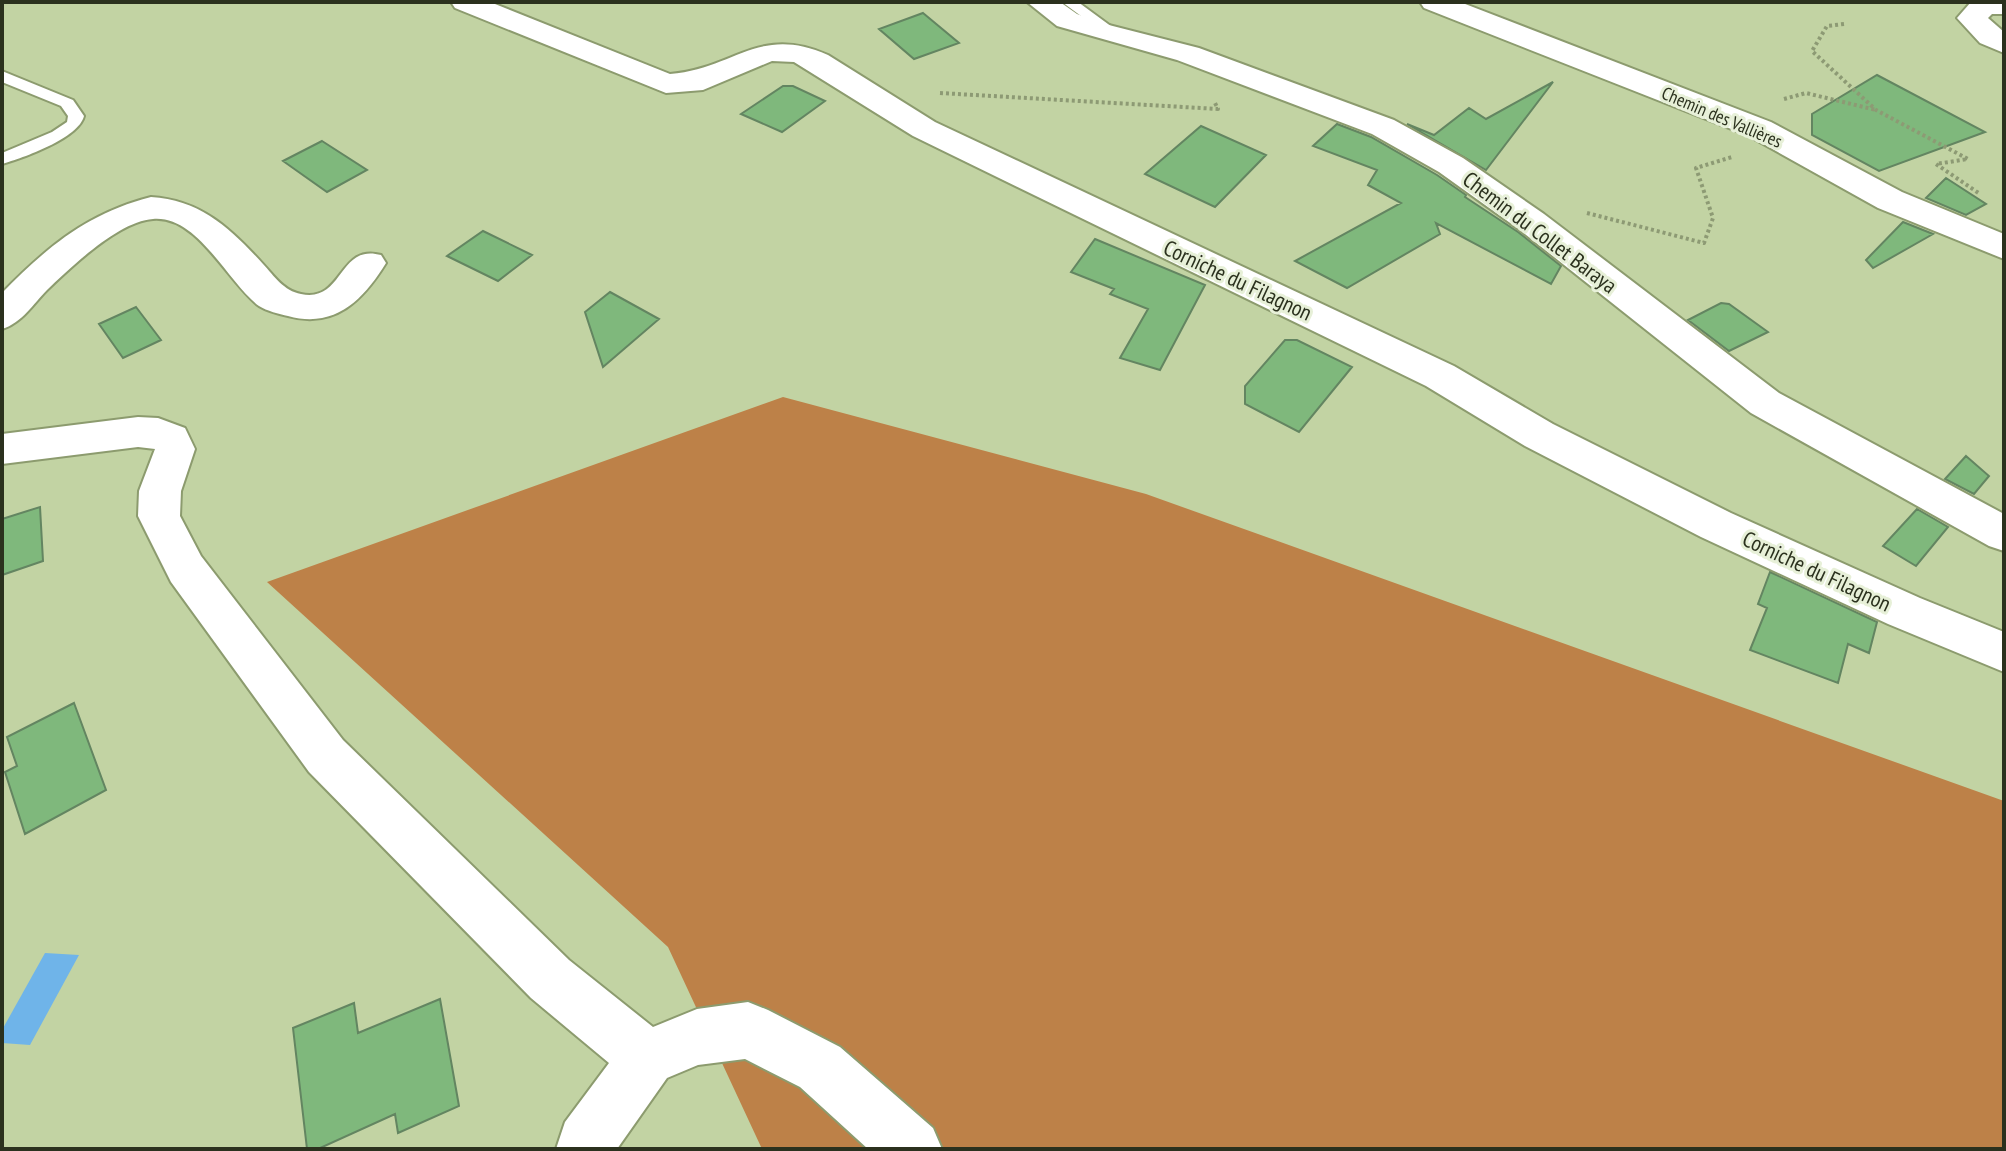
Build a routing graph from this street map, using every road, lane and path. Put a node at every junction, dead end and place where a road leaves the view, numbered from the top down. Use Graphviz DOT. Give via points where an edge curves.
graph roads {
  1 [pos="465,2"];
  2 [pos="1041,2"];
  3 [pos="1069,2"];
  4 [pos="1434,2"];
  5 [pos="2004,5"];
  6 [pos="1844,24"];
  7 [pos="1121,38"];
  8 [pos="2004,44"];
  9 [pos="2,76"];
  10 [pos="868,91"];
  11 [pos="1214,99"];
  12 [pos="1728,147"];
  13 [pos="2,159"];
  14 [pos="1980,195"];
  15 [pos="1585,213"];
  16 [pos="2004,247"];
  17 [pos="368,263"];
  18 [pos="2,316"];
  19 [pos="2,449"];
  20 [pos="2004,534"];
  21 [pos="2004,652"];
  22 [pos="647,1058"];
  23 [pos="586,1149"];
  24 [pos="912,1149"];
  1 -- 10 [label="street, Corniche du Filagnon" via="666,84 703,81 753,57 785,51 817,61"];
  2 -- 7 [label="street, Chemin du Collet Baraya" via="1067,20"];
  3 -- 7 [label="lane"];
  4 -- 16 [label="street, Chemin des Vallières" via="1760,129 1890,200"];
  5 -- 8 [label="street" via="1984,5 1972,18"];
  6 -- 14 [label="path" via="1827,26 1812,51 1876,110 1968,159 1936,164"];
  7 -- 20 [label="street, Chemin du Collet Baraya" via="1188,54 1310,98 1451,165 1765,403"];
  9 -- 13 [label="lane" via="67,103 76,116 74,124 58,135"];
  10 -- 11 [label="path" via="1218,109"];
  10 -- 21 [label="street, Corniche du Filagnon" via="938,136 1440,376 1539,435 1716,525"];
  12 -- 15 [label="path" via="1741,155 1696,168 1713,218 1704,243"];
  17 -- 18 [label="street" via="337,302 286,304 272,297 195,219 169,208 144,207 57,259"];
  19 -- 22 [label="street" via="138,432 171,439 175,449 160,491 159,516 186,569 255,665 326,756 550,979"];
  22 -- 23 [label="street"];
  22 -- 24 [label="street" via="697,1037 748,1030 820,1067"];
}
